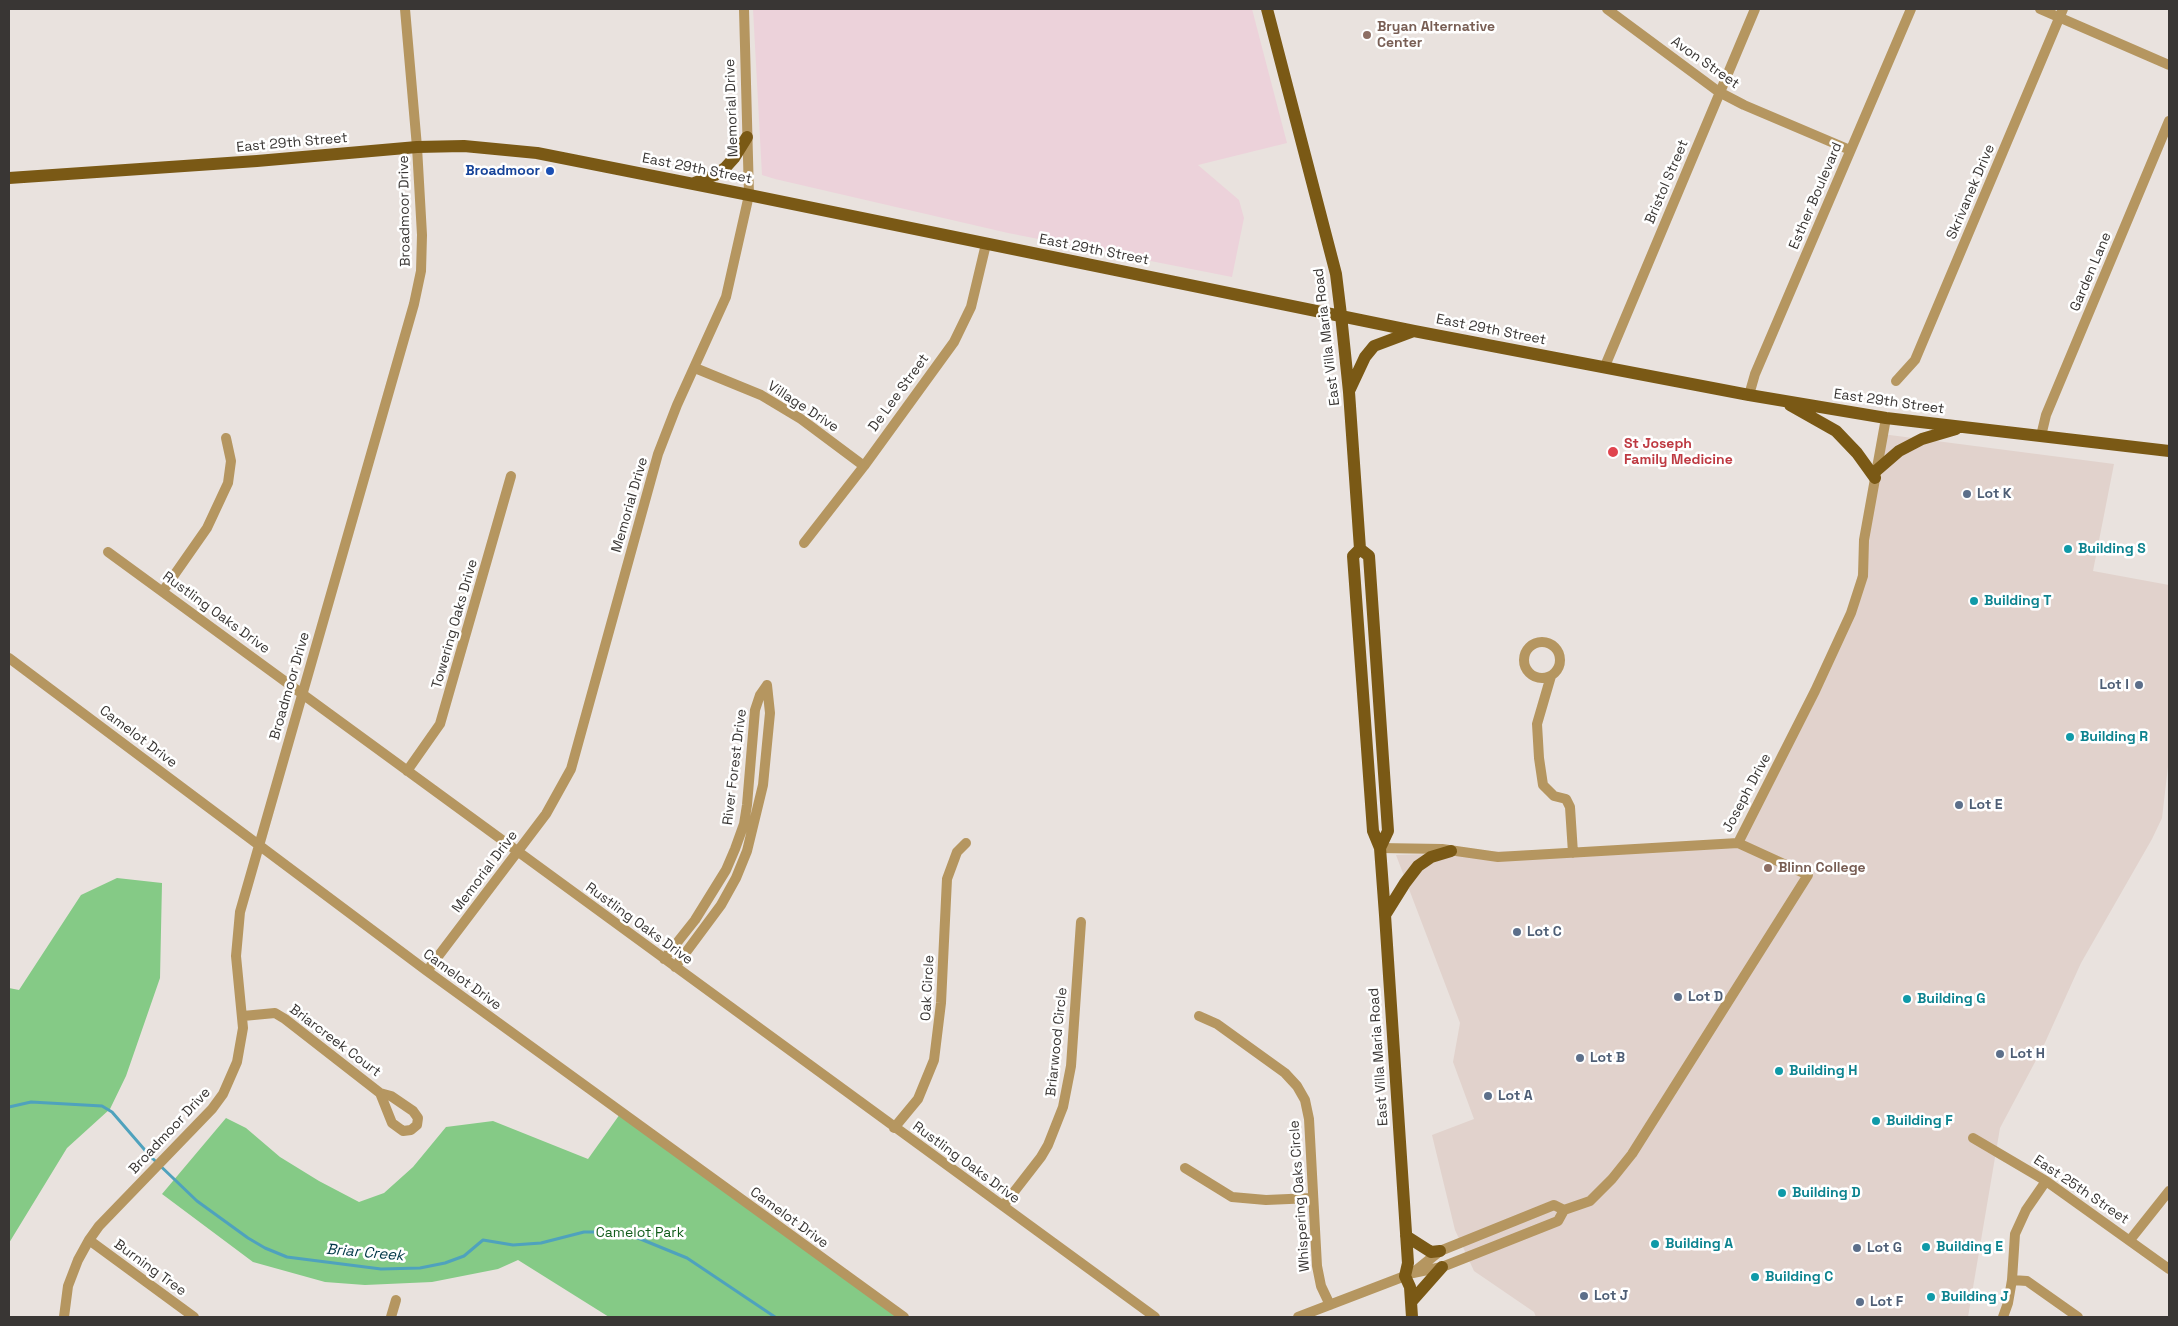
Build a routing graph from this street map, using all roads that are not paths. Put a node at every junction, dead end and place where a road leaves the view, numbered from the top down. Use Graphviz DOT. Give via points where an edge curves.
graph roads {
  1 [pos="405,9"];
  2 [pos="744,9"];
  3 [pos="1267,9"];
  4 [pos="1607,9"];
  5 [pos="1755,9"];
  6 [pos="1911,9"];
  7 [pos="2040,9"];
  8 [pos="2061,13"];
  9 [pos="2169,65"];
  10 [pos="1719,92"];
  11 [pos="2169,121"];
  12 [pos="747,137"];
  13 [pos="417,148"];
  14 [pos="1850,150"];
  15 [pos="9,178"];
  16 [pos="693,184"];
  17 [pos="749,194"];
  18 [pos="986,244"];
  19 [pos="1342,315"];
  20 [pos="1414,331"];
  21 [pos="1605,366"];
  22 [pos="695,368"];
  23 [pos="1896,381"];
  24 [pos="1349,392"];
  25 [pos="1749,395"];
  26 [pos="1784,401"];
  27 [pos="1886,418"];
  28 [pos="1964,427"];
  29 [pos="2041,436"];
  30 [pos="226,438"];
  31 [pos="2169,451"];
  32 [pos="864,466"];
  33 [pos="1876,474"];
  34 [pos="511,476"];
  35 [pos="804,544"];
  36 [pos="108,552"];
  37 [pos="163,591"];
  38 [pos="9,658"];
  39 [pos="1551,676"];
  40 [pos="302,693"];
  41 [pos="407,771"];
  42 [pos="747,805"];
  43 [pos="759,807"];
  44 [pos="966,843"];
  45 [pos="1738,843"];
  46 [pos="258,845"];
  47 [pos="1380,848"];
  48 [pos="1451,850"];
  49 [pos="518,852"];
  50 [pos="1573,853"];
  51 [pos="1385,915"];
  52 [pos="1081,922"];
  53 [pos="664,959"];
  54 [pos="675,967"];
  55 [pos="427,971"];
  56 [pos="242,1016"];
  57 [pos="1199,1016"];
  58 [pos="380,1093"];
  59 [pos="894,1128"];
  60 [pos="1973,1138"];
  61 [pos="1185,1168"];
  62 [pos="2046,1181"];
  63 [pos="2169,1191"];
  64 [pos="1312,1198"];
  65 [pos="1003,1206"];
  66 [pos="1564,1210"];
  67 [pos="1406,1236"];
  68 [pos="88,1240"];
  69 [pos="2130,1240"];
  70 [pos="1440,1251"];
  71 [pos="1442,1267"];
  72 [pos="2169,1269"];
  73 [pos="1409,1275"];
  74 [pos="2012,1280"];
  75 [pos="396,1300"];
  76 [pos="1411,1302"];
  77 [pos="1330,1305"];
  78 [pos="1142,1313"];
  79 [pos="64,1317"];
  80 [pos="194,1317"];
  81 [pos="392,1317"];
  82 [pos="904,1317"];
  83 [pos="1155,1317"];
  84 [pos="1298,1317"];
  85 [pos="1412,1317"];
  86 [pos="2003,1317"];
  87 [pos="2078,1317"];
  1 -- 13 [label="street, Broadmoor Drive"];
  2 -- 12 [label="street, Memorial Drive"];
  3 -- 19 [label="main road, East Villa Maria Road" via="1336,274"];
  4 -- 10 [label="street, Avon Street"];
  5 -- 10 [label="street, Bristol Street"];
  6 -- 14 [label="street, Esther Boulevard"];
  7 -- 8 [label="street"];
  8 -- 9 [label="street"];
  8 -- 23 [label="street, Skrivanek Drive" via="1915,360"];
  10 -- 14 [label="street, Avon Street"];
  10 -- 21 [label="street, Bristol Street"];
  11 -- 29 [label="street, Garden Lane" via="2046,415"];
  12 -- 16 [label="main road" via="734,158 716,175"];
  12 -- 17 [label="street, Memorial Drive"];
  13 -- 15 [label="main road, East 29th Street"];
  13 -- 16 [label="main road, East 29th Street" via="464,146 537,153"];
  13 -- 40 [label="street, Broadmoor Drive" via="422,248 417,292"];
  14 -- 25 [label="street, Esther Boulevard"];
  16 -- 17 [label="main road, East 29th Street"];
  17 -- 18 [label="main road, East 29th Street"];
  17 -- 22 [label="street, Memorial Drive" via="726,297"];
  18 -- 19 [label="main road, East 29th Street"];
  18 -- 32 [label="street, De Lee Street" via="971,307 954,342"];
  19 -- 20 [label="main road, East 29th Street"];
  19 -- 24 [label="main road, East Villa Maria Road"];
  20 -- 21 [label="main road, East 29th Street"];
  20 -- 24 [label="main road" via="1374,346 1365,357"];
  21 -- 25 [label="main road, East 29th Street"];
  22 -- 32 [label="street, Village Drive" via="761,395"];
  22 -- 49 [label="street, Memorial Drive" via="658,454 570,769 546,814"];
  24 -- 47 [label="main road, East Villa Maria Road" via="1360,550 1369,556 1388,830"];
  25 -- 26 [label="main road, East 29th Street"];
  26 -- 27 [label="main road, East 29th Street"];
  26 -- 33 [label="main road" via="1836,431"];
  27 -- 28 [label="main road, East 29th Street"];
  27 -- 33 [label="street, Joseph Drive"];
  28 -- 29 [label="main road, East 29th Street"];
  28 -- 33 [label="main road" via="1922,438 1899,451"];
  29 -- 31 [label="main road, East 29th Street"];
  30 -- 37 [label="street" via="231,461 228,483 207,528"];
  32 -- 35 [label="street, De Lee Street"];
  33 -- 45 [label="street, Joseph Drive" via="1864,540 1863,576 1851,613"];
  34 -- 41 [label="street, Towering Oaks Drive" via="440,724"];
  36 -- 37 [label="street, Rustling Oaks Drive"];
  37 -- 40 [label="street, Rustling Oaks Drive"];
  38 -- 46 [label="street, Camelot Drive"];
  39 -- 50 [label="street" via="1537,724 1539,758 1543,785 1554,796 1566,799 1570,807"];
  40 -- 41 [label="street, Rustling Oaks Drive"];
  40 -- 46 [label="street, Broadmoor Drive"];
  41 -- 49 [label="street, Rustling Oaks Drive"];
  42 -- 43 [label="street"];
  42 -- 43 [label="street, River Forest Drive" via="755,710 767,685 770,713"];
  42 -- 53 [label="street, River Forest Drive" via="744,824 726,870 695,920"];
  43 -- 54 [label="street, River Forest Drive" via="748,850 736,878"];
  44 -- 59 [label="street, Oak Circle" via="957,852 947,878 941,1003 934,1060 918,1099"];
  45 -- 50 [label="street, Joseph Drive"];
  45 -- 66 [label="street" via="1808,875 1632,1154 1590,1201"];
  46 -- 55 [label="street, Camelot Drive"];
  46 -- 56 [label="street, Broadmoor Drive" via="237,935"];
  47 -- 48 [label="street, Joseph Drive"];
  47 -- 51 [label="main road, East Villa Maria Road"];
  48 -- 50 [label="street, Joseph Drive" via="1498,857"];
  48 -- 51 [label="main road" via="1431,856 1418,866"];
  49 -- 53 [label="street, Rustling Oaks Drive"];
  49 -- 55 [label="street, Memorial Drive"];
  51 -- 67 [label="main road, East Villa Maria Road"];
  52 -- 65 [label="street, Briarwood Circle" via="1071,1066 1063,1107 1042,1157"];
  53 -- 54 [label="street, Rustling Oaks Drive"];
  54 -- 59 [label="street, Rustling Oaks Drive"];
  55 -- 82 [label="street, Camelot Drive"];
  56 -- 58 [label="street, Briarcreek Court" via="275,1013"];
  56 -- 68 [label="street, Broadmoor Drive" via="237,1062 223,1094"];
  57 -- 64 [label="street, Whispering Oaks Circle" via="1240,1040 1285,1073 1297,1086 1305,1100 1309,1119"];
  59 -- 65 [label="street, Rustling Oaks Drive"];
  60 -- 62 [label="street, East 25th Street"];
  61 -- 64 [label="street" via="1232,1197 1266,1200"];
  62 -- 69 [label="street, East 25th Street"];
  62 -- 74 [label="street" via="2026,1210 2015,1234"];
  63 -- 69 [label="street"];
  64 -- 77 [label="street, Whispering Oaks Circle" via="1317,1266 1321,1286"];
  65 -- 78 [label="street, Rustling Oaks Drive"];
  66 -- 70 [label="street" via="1554,1205"];
  66 -- 71 [label="street" via="1558,1221"];
  67 -- 70 [label="main road" via="1431,1252"];
  67 -- 73 [label="main road, East Villa Maria Road"];
  68 -- 79 [label="street, Broadmoor Drive" via="68,1286"];
  68 -- 80 [label="street, Burning Tree"];
  69 -- 72 [label="street, East 25th Street"];
  70 -- 73 [label="street"];
  71 -- 73 [label="street"];
  71 -- 76 [label="main road"];
  73 -- 76 [label="main road, East Villa Maria Road"];
  73 -- 77 [label="street"];
  74 -- 86 [label="street"];
  74 -- 87 [label="street" via="2027,1281"];
  75 -- 81 [label="street"];
  76 -- 85 [label="main road, East Villa Maria Road"];
  77 -- 84 [label="street"];
  78 -- 83 [label="street, Rustling Oaks Drive"];
}
